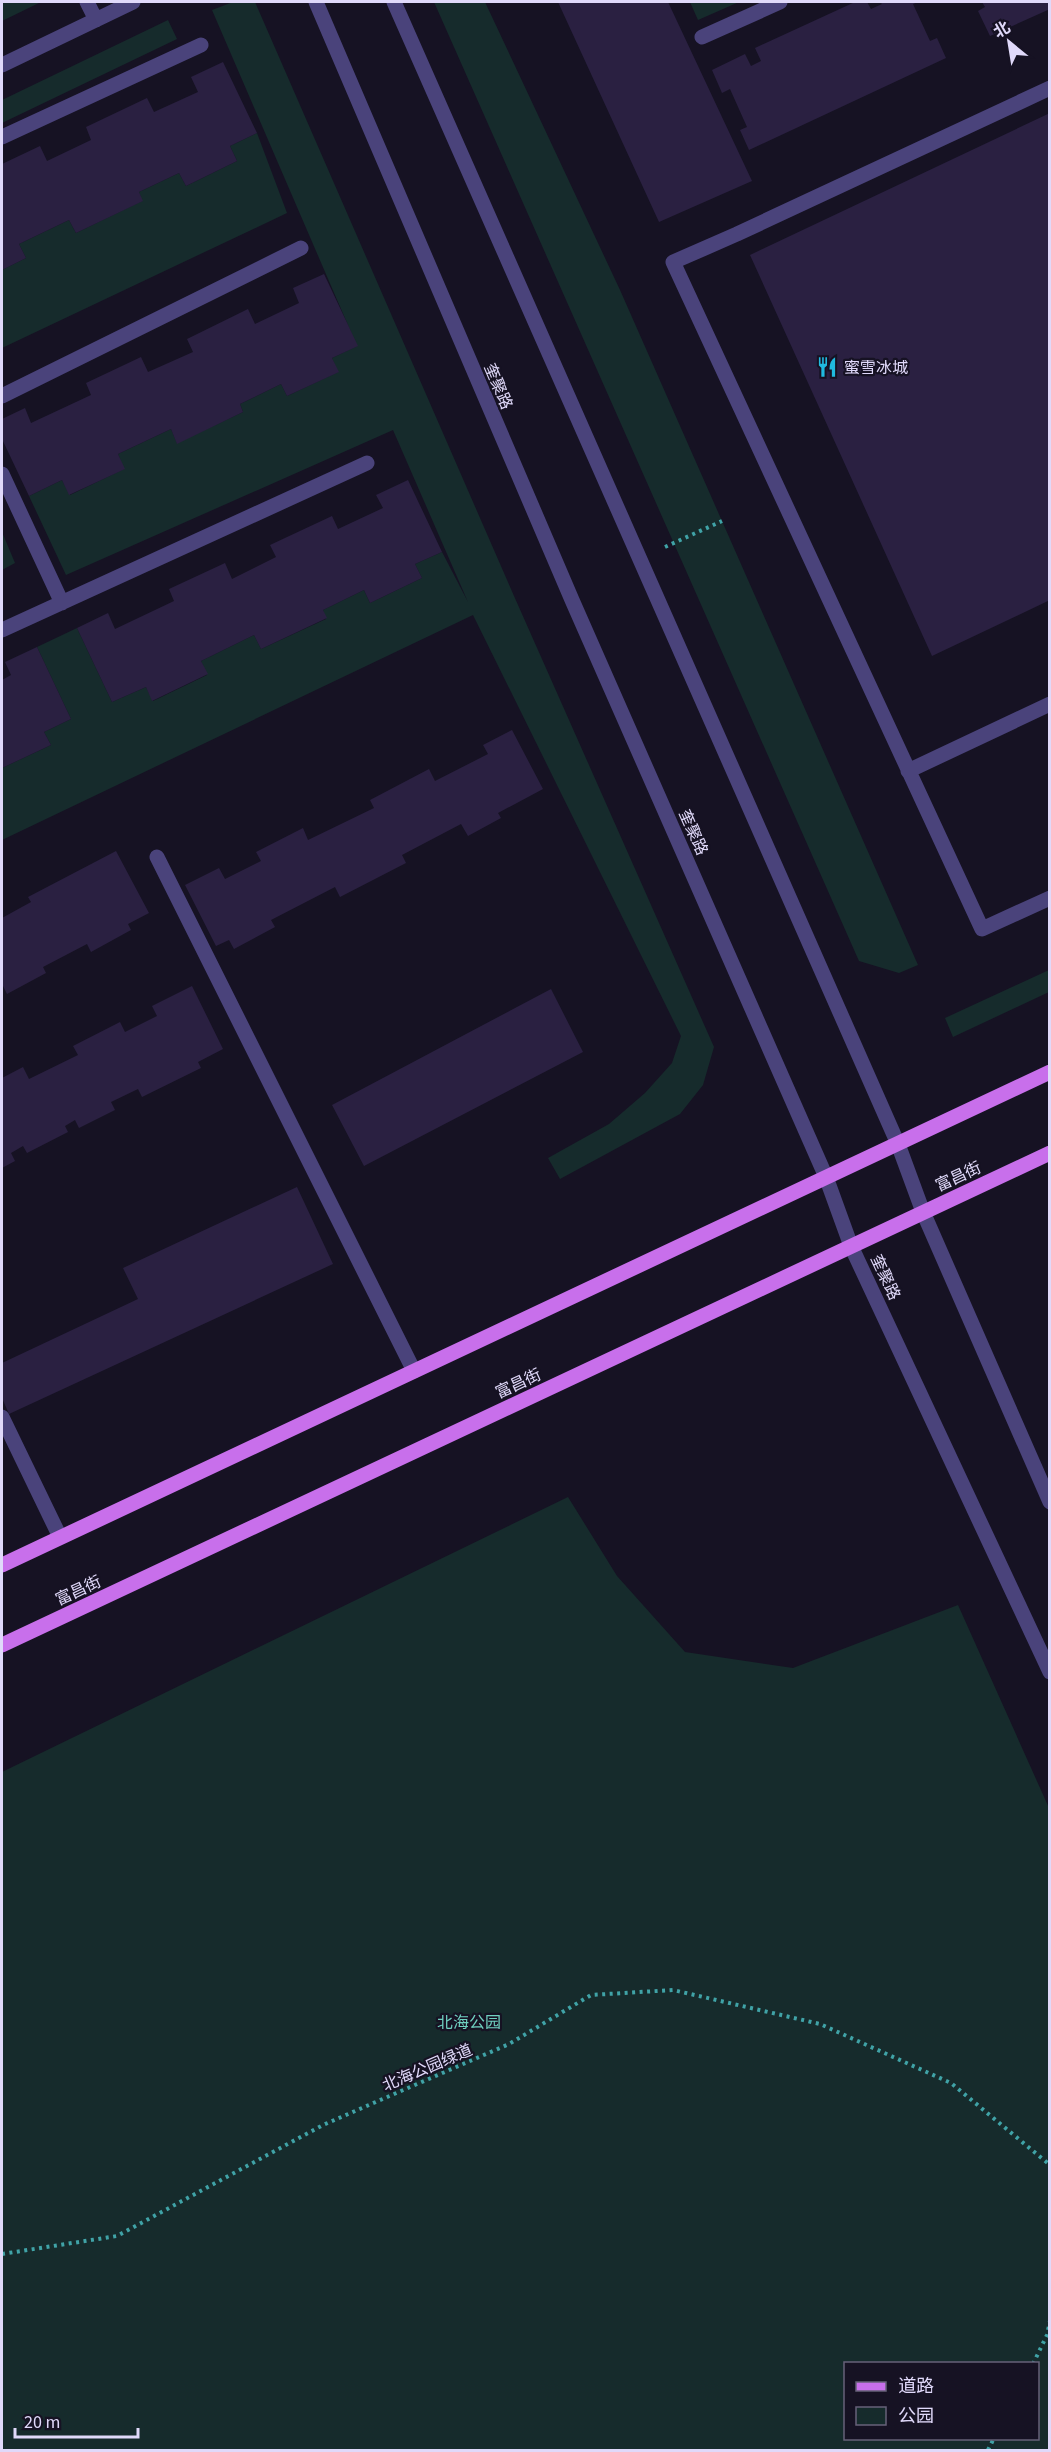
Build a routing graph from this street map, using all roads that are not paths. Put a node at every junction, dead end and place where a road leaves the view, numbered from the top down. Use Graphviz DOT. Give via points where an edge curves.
graph roads {
  1 [pos="87,2"];
  2 [pos="133,2"];
  3 [pos="316,2"];
  4 [pos="394,2"];
  5 [pos="780,2"];
  6 [pos="96,20"];
  7 [pos="702,37"];
  8 [pos="201,45"];
  9 [pos="2,65"];
  10 [pos="1050,88"];
  11 [pos="2,137"];
  12 [pos="302,248"];
  13 [pos="2,396"];
  14 [pos="367,463"];
  15 [pos="2,474"];
  16 [pos="62,603"];
  17 [pos="2,630"];
  18 [pos="1050,704"];
  19 [pos="908,771"];
  20 [pos="157,856"];
  21 [pos="1050,898"];
  22 [pos="1050,1072"];
  23 [pos="898,1144"];
  24 [pos="1050,1153"];
  25 [pos="826,1177"];
  26 [pos="922,1212"];
  27 [pos="851,1245"];
  28 [pos="414,1371"];
  29 [pos="2,1417"];
  30 [pos="1050,1502"];
  31 [pos="60,1537"];
  32 [pos="2,1565"];
  33 [pos="2,1646"];
  34 [pos="1050,1672"];
  1 -- 6 [label="street"];
  2 -- 6 [label="street"];
  3 -- 25 [label="street, 奎聚路" via="572,600"];
  4 -- 23 [label="street"];
  5 -- 7 [label="street"];
  6 -- 9 [label="street"];
  8 -- 11 [label="street"];
  10 -- 19 [label="street" via="673,262"];
  12 -- 13 [label="street"];
  14 -- 16 [label="street"];
  15 -- 16 [label="street"];
  16 -- 17 [label="street"];
  18 -- 19 [label="street"];
  19 -- 21 [label="street" via="981,929"];
  20 -- 28 [label="street"];
  22 -- 23 [label="main road"];
  23 -- 25 [label="main road"];
  23 -- 26 [label="street"];
  24 -- 26 [label="main road, 富昌街"];
  25 -- 27 [label="street, 奎聚路"];
  25 -- 28 [label="main road"];
  26 -- 27 [label="main road, 富昌街"];
  26 -- 30 [label="street"];
  27 -- 33 [label="main road, 富昌街"];
  27 -- 34 [label="street, 奎聚路"];
  28 -- 31 [label="main road"];
  29 -- 31 [label="street"];
  31 -- 32 [label="main road"];
}
